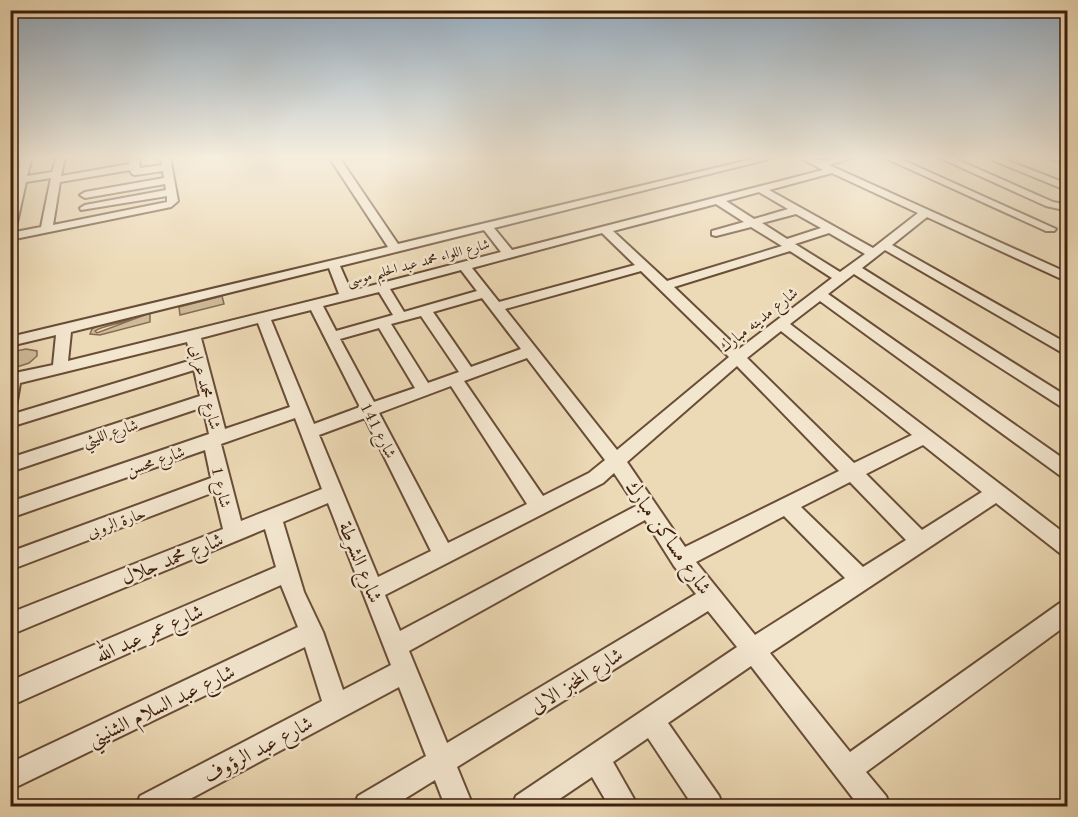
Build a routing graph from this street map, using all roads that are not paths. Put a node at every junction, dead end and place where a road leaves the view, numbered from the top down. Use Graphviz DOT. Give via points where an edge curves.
graph roads {
  1 [pos="18,195"];
  2 [pos="54,195"];
  3 [pos="86,195"];
  4 [pos="154,195"];
  5 [pos="172,195"];
  6 [pos="360,195"];
  7 [pos="614,195"];
  8 [pos="736,195"];
  9 [pos="771,195"];
  10 [pos="889,195"];
  11 [pos="974,195"];
  12 [pos="1030,195"];
  13 [pos="717,200"];
  14 [pos="85,208"];
  15 [pos="1068,208"];
  16 [pos="797,210"];
  17 [pos="927,212"];
  18 [pos="84,222"];
  19 [pos="753,223"];
  20 [pos="486,226"];
  21 [pos="10,227"];
  22 [pos="604,229"];
  23 [pos="830,229"];
  24 [pos="1050,229"];
  25 [pos="46,230"];
  26 [pos="716,233"];
  27 [pos="10,237"];
  28 [pos="789,245"];
  29 [pos="395,248"];
  30 [pos="878,249"];
  31 [pos="510,254"];
  32 [pos="333,263"];
  33 [pos="464,266"];
  34 [pos="644,266"];
  35 [pos="847,273"];
  36 [pos="1068,278"];
  37 [pos="665,286"];
  38 [pos="382,287"];
  39 [pos="819,294"];
  40 [pos="347,296"];
  41 [pos="491,300"];
  42 [pos="315,304"];
  43 [pos="424,310"];
  44 [pos="400,317"];
  45 [pos="263,318"];
  46 [pos="382,322"];
  47 [pos="780,323"];
  48 [pos="64,329"];
  49 [pos="193,336"];
  50 [pos="331,337"];
  51 [pos="10,342"];
  52 [pos="531,351"];
  53 [pos="1068,351"];
  54 [pos="738,357"];
  55 [pos="200,363"];
  56 [pos="60,368"];
  57 [pos="461,376"];
  58 [pos="12,380"];
  59 [pos="424,390"];
  60 [pos="209,399"];
  61 [pos="10,403"];
  62 [pos="1068,405"];
  63 [pos="299,410"];
  64 [pos="369,410"];
  65 [pos="10,421"];
  66 [pos="309,432"];
  67 [pos="925,436"];
  68 [pos="215,439"];
  69 [pos="616,461"];
  70 [pos="10,465"];
  71 [pos="1068,472"];
  72 [pos="852,473"];
  73 [pos="221,483"];
  74 [pos="997,492"];
  75 [pos="333,493"];
  76 [pos="787,506"];
  77 [pos="540,507"];
  78 [pos="10,510"];
  79 [pos="648,510"];
  80 [pos="272,518"];
  81 [pos="234,533"];
  82 [pos="921,542"];
  83 [pos="1068,548"];
  84 [pos="444,555"];
  85 [pos="681,559"];
  86 [pos="10,561"];
  87 [pos="288,572"];
  88 [pos="861,580"];
  89 [pos="372,591"];
  90 [pos="711,597"];
  91 [pos="1068,610"];
  92 [pos="10,624"];
  93 [pos="312,632"];
  94 [pos="394,646"];
  95 [pos="753,650"];
  96 [pos="404,671"];
  97 [pos="10,694"];
  98 [pos="336,708"];
  99 [pos="651,720"];
  100 [pos="596,758"];
  101 [pos="441,763"];
  102 [pos="847,770"];
  103 [pos="10,777"];
  104 [pos="150,807"];
  105 [pos="368,807"];
  106 [pos="459,807"];
  107 [pos="526,807"];
  108 [pos="624,807"];
  109 [pos="709,807"];
  110 [pos="876,807"];
  1 -- 21 [label="street"];
  2 -- 25 [label="street"];
  3 -- 14 [label="street"];
  4 -- 14 [label="street"];
  5 -- 18 [label="street" via="173,202 168,205"];
  6 -- 29 [label="street"];
  7 -- 20 [label="street, شارع اللواء محمد عبد الحليم موسى"];
  8 -- 13 [label="street, شارع اللواء محمد عبد الحليم موسى"];
  9 -- 16 [label="street"];
  10 -- 17 [label="street"];
  11 -- 24 [label="street"];
  12 -- 15 [label="street"];
  13 -- 19 [label="street"];
  13 -- 22 [label="street, شارع اللواء محمد عبد الحليم موسى"];
  14 -- 18 [label="street"];
  16 -- 19 [label="street"];
  16 -- 23 [label="street"];
  17 -- 30 [label="street, شارع مدينه مبارك"];
  17 -- 36 [label="street"];
  18 -- 25 [label="street"];
  19 -- 26 [label="street"];
  19 -- 28 [label="street"];
  20 -- 29 [label="street, شارع اللواء محمد عبد الحليم موسى"];
  20 -- 31 [label="street"];
  22 -- 31 [label="street, شارع اللواء محمد عبد الحليم موسى"];
  22 -- 34 [label="street"];
  23 -- 28 [label="street"];
  23 -- 30 [label="street"];
  25 -- 27 [label="street"];
  28 -- 35 [label="street"];
  28 -- 37 [label="street"];
  29 -- 32 [label="street, شارع اللواء محمد عبد الحليم موسى"];
  30 -- 35 [label="street, شارع مدينه مبارك"];
  30 -- 53 [label="street"];
  31 -- 33 [label="street, شارع اللواء محمد عبد الحليم موسى"];
  32 -- 40 [label="street"];
  32 -- 48 [label="street, شارع اللواء محمد عبد الحليم موسى"];
  33 -- 38 [label="street, شارع اللواء محمد عبد الحليم موسى"];
  33 -- 41 [label="street, شارع مساكن مبارك"];
  34 -- 37 [label="street"];
  34 -- 41 [label="street"];
  35 -- 39 [label="street, شارع مدينه مبارك"];
  35 -- 62 [label="street"];
  37 -- 54 [label="street"];
  38 -- 40 [label="street, شارع اللواء محمد عبد الحليم موسى"];
  38 -- 44 [label="street"];
  39 -- 47 [label="street, شارع مدينه مبارك"];
  39 -- 71 [label="street"];
  40 -- 42 [label="street, شارع اللواء محمد عبد الحليم موسى"];
  41 -- 43 [label="street"];
  41 -- 52 [label="street, شارع مساكن مبارك"];
  42 -- 45 [label="street, شارع اللواء محمد عبد الحليم موسى"];
  42 -- 50 [label="street, شارع 141"];
  43 -- 44 [label="street"];
  43 -- 57 [label="street"];
  44 -- 46 [label="street"];
  45 -- 49 [label="street, شارع اللواء محمد عبد الحليم موسى"];
  45 -- 63 [label="street, شارع الشرطة"];
  46 -- 50 [label="street"];
  46 -- 59 [label="street"];
  47 -- 54 [label="street, شارع مدينه مبارك"];
  47 -- 67 [label="street"];
  48 -- 51 [label="street, شارع اللواء محمد عبد الحليم موسى"];
  48 -- 56 [label="street"];
  49 -- 55 [label="street, شارع محمد عرابى"];
  49 -- 56 [label="street, شارع اللواء محمد عبد الحليم موسى"];
  50 -- 64 [label="street, شارع 141"];
  52 -- 57 [label="street"];
  52 -- 69 [label="street, شارع مساكن مبارك"];
  54 -- 69 [label="street, شارع مدينه مبارك"];
  54 -- 72 [label="street"];
  55 -- 60 [label="street, شارع محمد عرابى"];
  55 -- 65 [label="street"];
  56 -- 58 [label="street, شارع اللواء محمد عبد الحليم موسى"];
  57 -- 59 [label="street"];
  57 -- 77 [label="street"];
  58 -- 61 [label="street"];
  59 -- 64 [label="street"];
  60 -- 68 [label="street, شارع محمد عرابى"];
  60 -- 70 [label="street, شارع الليثي"];
  63 -- 66 [label="street, شارع الشرطة"];
  63 -- 68 [label="street, شارع محسن"];
  64 -- 66 [label="street"];
  64 -- 84 [label="street, شارع 141"];
  66 -- 75 [label="street, شارع الشرطة"];
  67 -- 72 [label="street"];
  67 -- 74 [label="street"];
  68 -- 73 [label="street, شارع 1"];
  68 -- 78 [label="street, شارع محسن"];
  69 -- 77 [label="street, شارع مدينه مبارك" via="590,481"];
  69 -- 79 [label="street, شارع مساكن مبارك"];
  72 -- 76 [label="street"];
  72 -- 82 [label="street"];
  73 -- 81 [label="street, شارع 1"];
  73 -- 86 [label="street, حارة الروبى"];
  74 -- 82 [label="street"];
  74 -- 83 [label="street"];
  75 -- 80 [label="street, شارع محمد جلال"];
  75 -- 89 [label="street, شارع الشرطة"];
  76 -- 85 [label="street"];
  76 -- 88 [label="street"];
  77 -- 84 [label="street, شارع مدينه مبارك"];
  79 -- 85 [label="street, شارع مساكن مبارك"];
  79 -- 94 [label="street"];
  80 -- 81 [label="street, شارع محمد جلال"];
  80 -- 87 [label="street"];
  81 -- 92 [label="street, شارع محمد جلال"];
  82 -- 88 [label="street"];
  84 -- 89 [label="street, شارع مدينه مبارك"];
  85 -- 90 [label="street, شارع مساكن مبارك"];
  87 -- 93 [label="street"];
  87 -- 97 [label="street, شارع عمر عبد الله"];
  88 -- 95 [label="street"];
  89 -- 94 [label="street, شارع الشرطة"];
  90 -- 95 [label="street, شارع مساكن مبارك"];
  90 -- 101 [label="street, شارع المخبز الالى"];
  91 -- 102 [label="street"];
  93 -- 98 [label="street"];
  93 -- 103 [label="street, شارع عبد السلام الشنيني"];
  94 -- 96 [label="street, شارع الشرطة"];
  95 -- 99 [label="street"];
  95 -- 102 [label="street, شارع مساكن مبارك"];
  96 -- 98 [label="street, شارع عبد الرؤوف"];
  96 -- 101 [label="street, شارع الشرطة"];
  98 -- 104 [label="street, شارع عبد الرؤوف"];
  99 -- 100 [label="street"];
  99 -- 109 [label="street"];
  100 -- 107 [label="street"];
  100 -- 108 [label="street"];
  101 -- 105 [label="street, شارع المخبز الالى"];
  101 -- 106 [label="street, شارع الشرطة"];
  102 -- 110 [label="street, شارع مساكن مبارك"];
}
